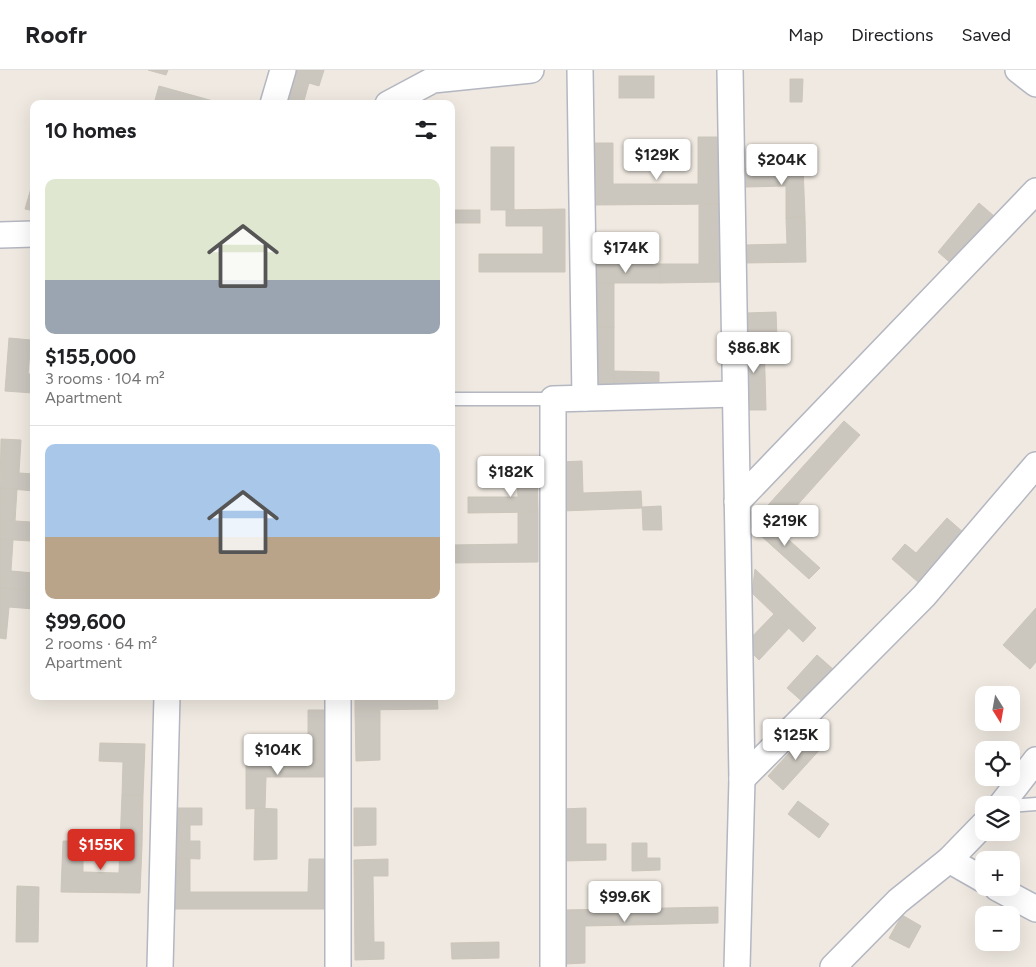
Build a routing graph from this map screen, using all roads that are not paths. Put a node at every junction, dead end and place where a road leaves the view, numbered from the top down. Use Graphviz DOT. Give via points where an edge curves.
graph roads {
  1 [pos="283,70"];
  2 [pos="531,70"];
  3 [pos="580,70"];
  4 [pos="730,70"];
  5 [pos="1018,70"];
  6 [pos="1036,84"];
  7 [pos="274,100"];
  8 [pos="396,100"];
  9 [pos="1036,191"];
  10 [pos="30,234"];
  11 [pos="0,235"];
  12 [pos="735,394"];
  13 [pos="585,398"];
  14 [pos="455,399"];
  15 [pos="553,399"];
  16 [pos="1036,465"];
  17 [pos="737,502"];
  18 [pos="167,700"];
  19 [pos="338,700"];
  20 [pos="1036,760"];
  21 [pos="742,778"];
  22 [pos="1008,796"];
  23 [pos="1036,804"];
  24 [pos="1020,805"];
  25 [pos="975,833"];
  26 [pos="949,860"];
  27 [pos="975,875"];
  28 [pos="1012,896"];
  29 [pos="1036,909"];
  30 [pos="160,967"];
  31 [pos="338,967"];
  32 [pos="553,967"];
  33 [pos="737,967"];
  34 [pos="833,967"];
  1 -- 7 [label="street"];
  2 -- 8 [label="street" via="433,80"];
  3 -- 13 [label="street"];
  4 -- 12 [label="street"];
  5 -- 6 [label="street"];
  9 -- 17 [label="street"];
  10 -- 11 [label="street"];
  12 -- 13 [label="street"];
  12 -- 17 [label="street"];
  13 -- 15 [label="street"];
  14 -- 15 [label="lane"];
  15 -- 32 [label="street"];
  16 -- 21 [label="street" via="924,596"];
  17 -- 21 [label="street"];
  18 -- 30 [label="street"];
  19 -- 31 [label="street"];
  20 -- 22 [label="street"];
  21 -- 33 [label="street"];
  23 -- 24 [label="lane"];
  25 -- 26 [label="street"];
  26 -- 27 [label="street"];
  26 -- 34 [label="street" via="898,901"];
  28 -- 29 [label="street"];
}
